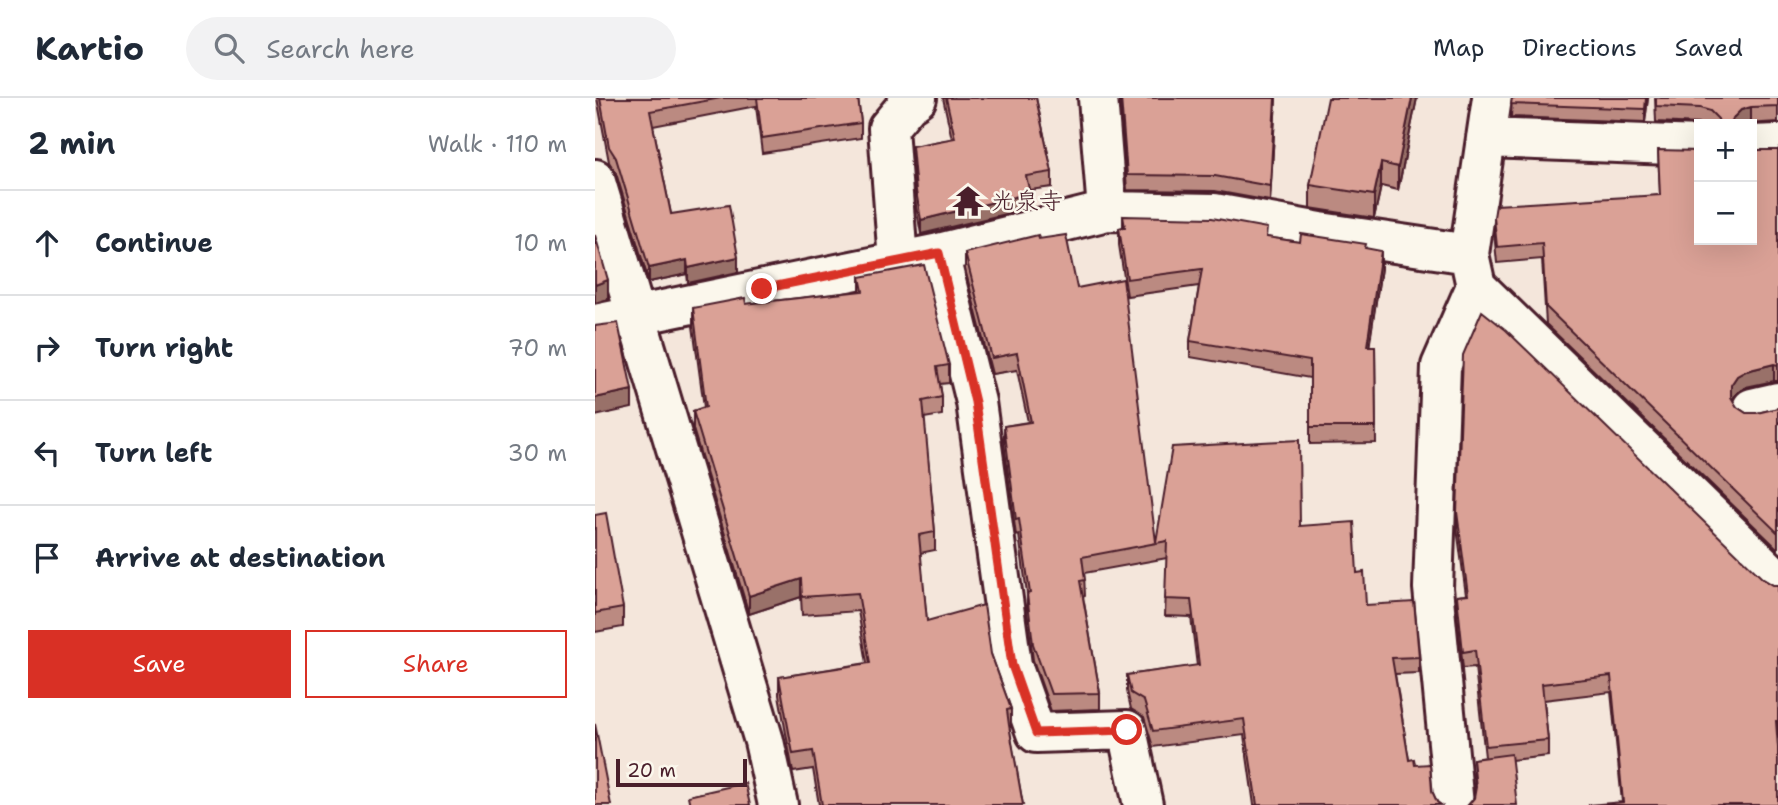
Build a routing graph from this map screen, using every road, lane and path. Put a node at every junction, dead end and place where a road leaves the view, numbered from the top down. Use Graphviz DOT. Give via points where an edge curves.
graph roads {
  1 [pos="917,98"];
  2 [pos="1098,98"];
  3 [pos="1492,98"];
  4 [pos="1486,138"];
  5 [pos="1778,144"];
  6 [pos="1757,145"];
  7 [pos="1694,146"];
  8 [pos="595,179"];
  9 [pos="1107,211"];
  10 [pos="939,253"];
  11 [pos="898,261"];
  12 [pos="1472,270"];
  13 [pos="636,314"];
  14 [pos="595,324"];
  15 [pos="1778,580"];
  16 [pos="778,805"];
  17 [pos="1143,805"];
  18 [pos="1454,805"];
  1 -- 11 [label="street" via="888,128"];
  2 -- 9 [label="street"];
  3 -- 4 [label="street"];
  4 -- 7 [label="street"];
  4 -- 12 [label="street"];
  5 -- 6 [label="street"];
  8 -- 13 [label="street"];
  9 -- 10 [label="street"];
  9 -- 12 [label="street" via="1214,213 1320,232"];
  10 -- 11 [label="street"];
  10 -- 17 [label="street" via="975,402 1012,665 1036,733 1127,730"];
  11 -- 13 [label="street"];
  12 -- 15 [label="street"];
  12 -- 18 [label="street" via="1441,366 1433,588"];
  13 -- 14 [label="street"];
  13 -- 16 [label="street" via="760,728"];
}
